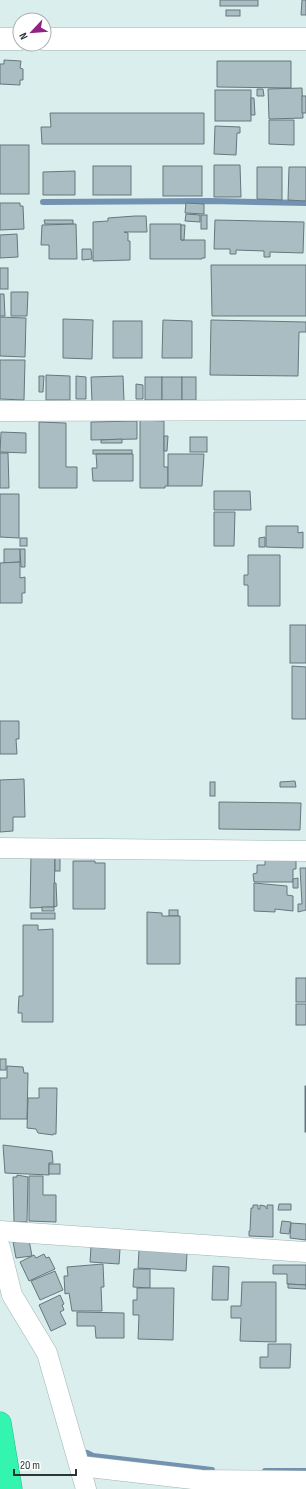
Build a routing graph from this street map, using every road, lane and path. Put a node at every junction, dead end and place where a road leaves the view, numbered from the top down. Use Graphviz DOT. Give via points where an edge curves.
graph roads {
  1 [pos="0,39"];
  2 [pos="12,39"];
  3 [pos="52,39"];
  4 [pos="306,39"];
  5 [pos="306,410"];
  6 [pos="0,411"];
  7 [pos="0,848"];
  8 [pos="306,851"];
  9 [pos="0,1231"];
  10 [pos="0,1247"];
  11 [pos="306,1252"];
  12 [pos="0,1423"];
  13 [pos="80,1466"];
  14 [pos="306,1481"];
  15 [pos="11,1489"];
  16 [pos="86,1489"];
  1 -- 2 [label="street"];
  3 -- 4 [label="street"];
  5 -- 6 [label="street"];
  7 -- 8 [label="street"];
  9 -- 11 [label="street"];
  10 -- 13 [label="street" via="12,1295 47,1353"];
  12 -- 15 [label="highway"];
  13 -- 14 [label="street" via="202,1480"];
  13 -- 16 [label="street"];
}
